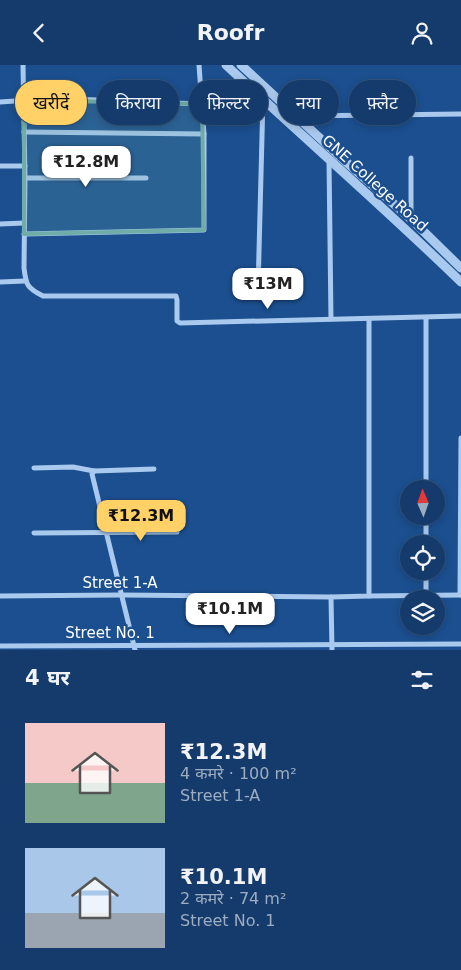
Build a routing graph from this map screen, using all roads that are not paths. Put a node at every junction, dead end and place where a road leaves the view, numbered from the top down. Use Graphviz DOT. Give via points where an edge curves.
graph roads {
  1 [pos="23,65"];
  2 [pos="199,65"];
  3 [pos="226,65"];
  4 [pos="241,65"];
  5 [pos="23,80"];
  6 [pos="200,80"];
  7 [pos="242,80"];
  8 [pos="258,80"];
  9 [pos="268,89"];
  10 [pos="278,98"];
  11 [pos="15,101"];
  12 [pos="87,101"];
  13 [pos="0,103"];
  14 [pos="189,104"];
  15 [pos="268,104"];
  16 [pos="461,114"];
  17 [pos="339,115"];
  18 [pos="24,125"];
  19 [pos="203,125"];
  20 [pos="261,125"];
  21 [pos="306,125"];
  22 [pos="24,132"];
  23 [pos="204,134"];
  24 [pos="411,158"];
  25 [pos="329,160"];
  26 [pos="0,166"];
  27 [pos="25,166"];
  28 [pos="25,178"];
  29 [pos="146,178"];
  30 [pos="411,219"];
  31 [pos="24,223"];
  32 [pos="0,224"];
  33 [pos="24,234"];
  34 [pos="461,268"];
  35 [pos="25,281"];
  36 [pos="0,282"];
  37 [pos="461,282"];
  38 [pos="258,290"];
  39 [pos="461,316"];
  40 [pos="426,318"];
  41 [pos="331,319"];
  42 [pos="368,319"];
  43 [pos="461,439"];
  44 [pos="34,467"];
  45 [pos="154,469"];
  46 [pos="94,471"];
  47 [pos="426,480"];
  48 [pos="461,483"];
  49 [pos="106,532"];
  50 [pos="176,532"];
  51 [pos="34,533"];
  52 [pos="121,595"];
  53 [pos="400,595"];
  54 [pos="445,595"];
  55 [pos="461,595"];
  56 [pos="0,596"];
  57 [pos="369,596"];
  58 [pos="331,597"];
  59 [pos="461,644"];
  60 [pos="0,646"];
  61 [pos="332,647"];
  62 [pos="134,648"];
  1 -- 5 [label="street"];
  2 -- 6 [label="street"];
  3 -- 7 [label="street, GNE College Road"];
  4 -- 8 [label="street, GNE College Road"];
  9 -- 10 [label="street, GNE College Road"];
  11 -- 13 [label="street"];
  12 -- 14 [label="street"];
  15 -- 25 [label="street, GNE College Road"];
  16 -- 17 [label="street"];
  18 -- 22 [label="street"];
  19 -- 23 [label="street"];
  20 -- 38 [label="street"];
  21 -- 30 [label="street, GNE College Road"];
  22 -- 23 [label="street"];
  22 -- 27 [label="street"];
  23 -- 33 [label="street" via="204,230"];
  24 -- 30 [label="street"];
  25 -- 37 [label="street, GNE College Road"];
  25 -- 41 [label="street"];
  26 -- 27 [label="street"];
  27 -- 28 [label="street"];
  28 -- 29 [label="street"];
  28 -- 31 [label="street"];
  30 -- 34 [label="street, GNE College Road"];
  31 -- 32 [label="street"];
  31 -- 33 [label="street"];
  33 -- 35 [label="street"];
  35 -- 36 [label="street"];
  35 -- 41 [label="street" via="31,290 43,296 173,295 176,296 177,321 180,323"];
  39 -- 40 [label="street"];
  40 -- 42 [label="street"];
  40 -- 47 [label="street"];
  41 -- 42 [label="street"];
  42 -- 57 [label="street"];
  43 -- 48 [label="street"];
  44 -- 46 [label="street" via="73,467"];
  45 -- 46 [label="street"];
  46 -- 49 [label="street" via="92,479"];
  48 -- 55 [label="street"];
  49 -- 50 [label="street"];
  49 -- 51 [label="street"];
  49 -- 52 [label="street"];
  52 -- 56 [label="street, Street 1-A"];
  52 -- 58 [label="street, Street 1-A"];
  52 -- 62 [label="street"];
  53 -- 57 [label="street, Street 1-A"];
  54 -- 55 [label="street, Street 1-A"];
  57 -- 58 [label="street, Street 1-A"];
  58 -- 61 [label="street"];
  59 -- 61 [label="street, Street No. 1"];
  60 -- 62 [label="street, Street No. 1"];
  61 -- 62 [label="street, Street No. 1"];
}
